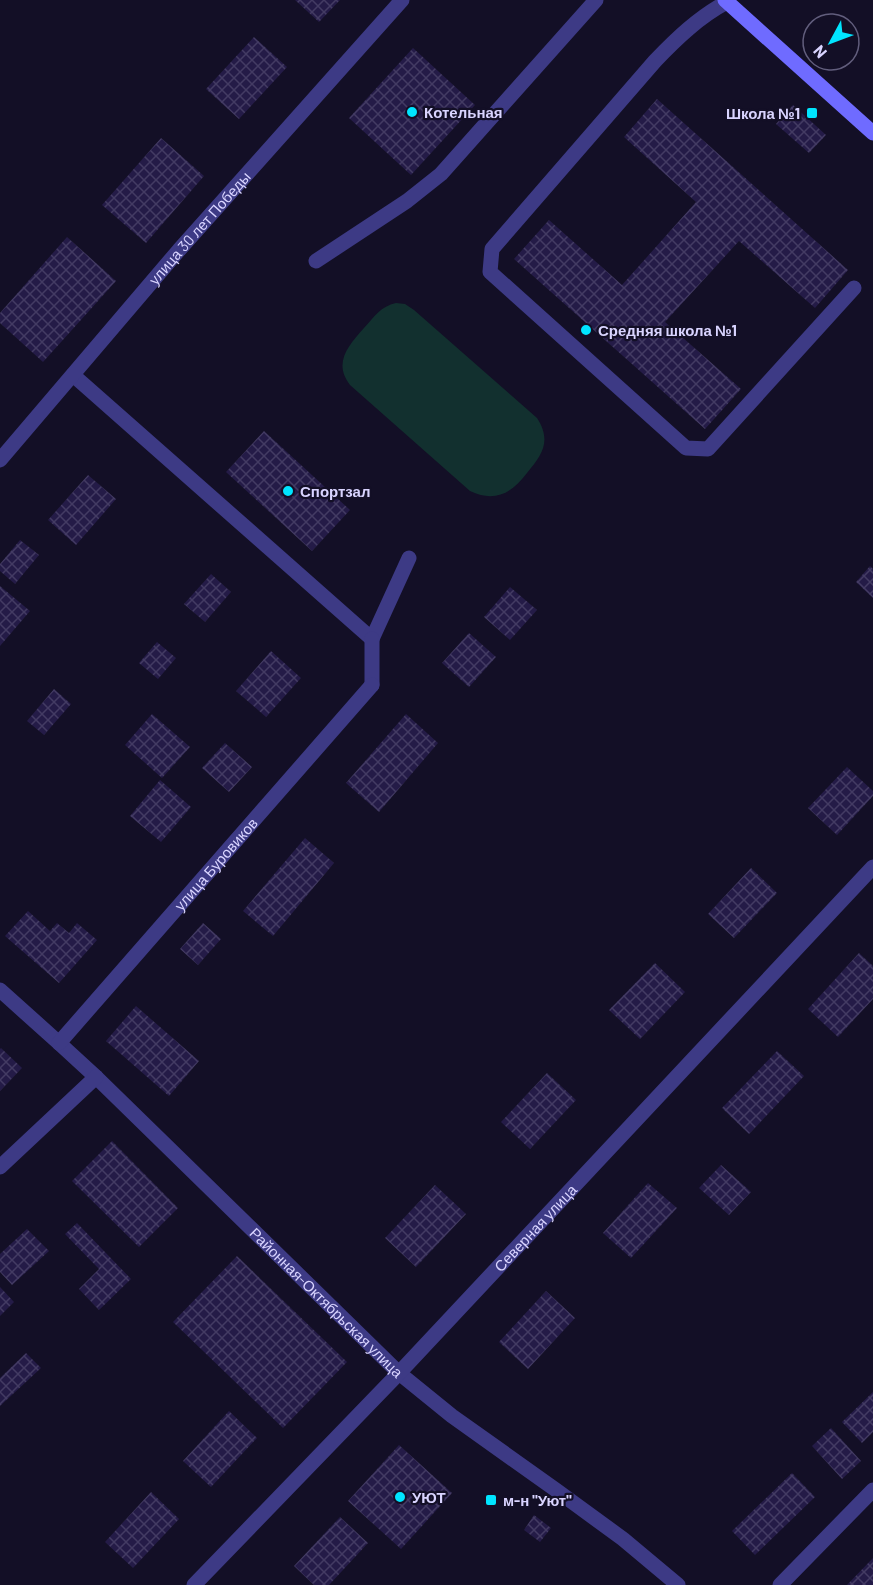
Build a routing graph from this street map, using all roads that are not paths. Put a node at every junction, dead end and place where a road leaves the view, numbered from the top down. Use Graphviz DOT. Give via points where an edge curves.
graph roads {
  1 [pos="402,0"];
  2 [pos="596,0"];
  3 [pos="729,1"];
  4 [pos="873,133"];
  5 [pos="316,261"];
  6 [pos="854,288"];
  7 [pos="73,375"];
  8 [pos="0,460"];
  9 [pos="409,558"];
  10 [pos="372,639"];
  11 [pos="873,867"];
  12 [pos="0,990"];
  13 [pos="59,1043"];
  14 [pos="96,1077"];
  15 [pos="0,1167"];
  16 [pos="399,1373"];
  17 [pos="873,1490"];
  18 [pos="194,1585"];
  19 [pos="678,1585"];
  20 [pos="780,1585"];
  1 -- 7 [label="street, улица 30 лет Победы"];
  2 -- 5 [label="street" via="441,174"];
  3 -- 4 [label="street"];
  3 -- 6 [label="street" via="688,28 655,61 492,249 490,272 686,447 708,449"];
  7 -- 8 [label="street, улица 30 лет Победы"];
  7 -- 10 [label="street"];
  9 -- 10 [label="street"];
  10 -- 13 [label="street, улица Буровиков" via="372,685"];
  11 -- 16 [label="street, Северная улица"];
  12 -- 13 [label="street, Районная-Октябрьская улица"];
  13 -- 14 [label="street, Районная-Октябрьская улица"];
  14 -- 15 [label="street"];
  14 -- 16 [label="street, Районная-Октябрьская улица"];
  16 -- 18 [label="street, Северная улица"];
  16 -- 19 [label="street, Районная-Октябрьская улица"];
  17 -- 20 [label="street"];
}
